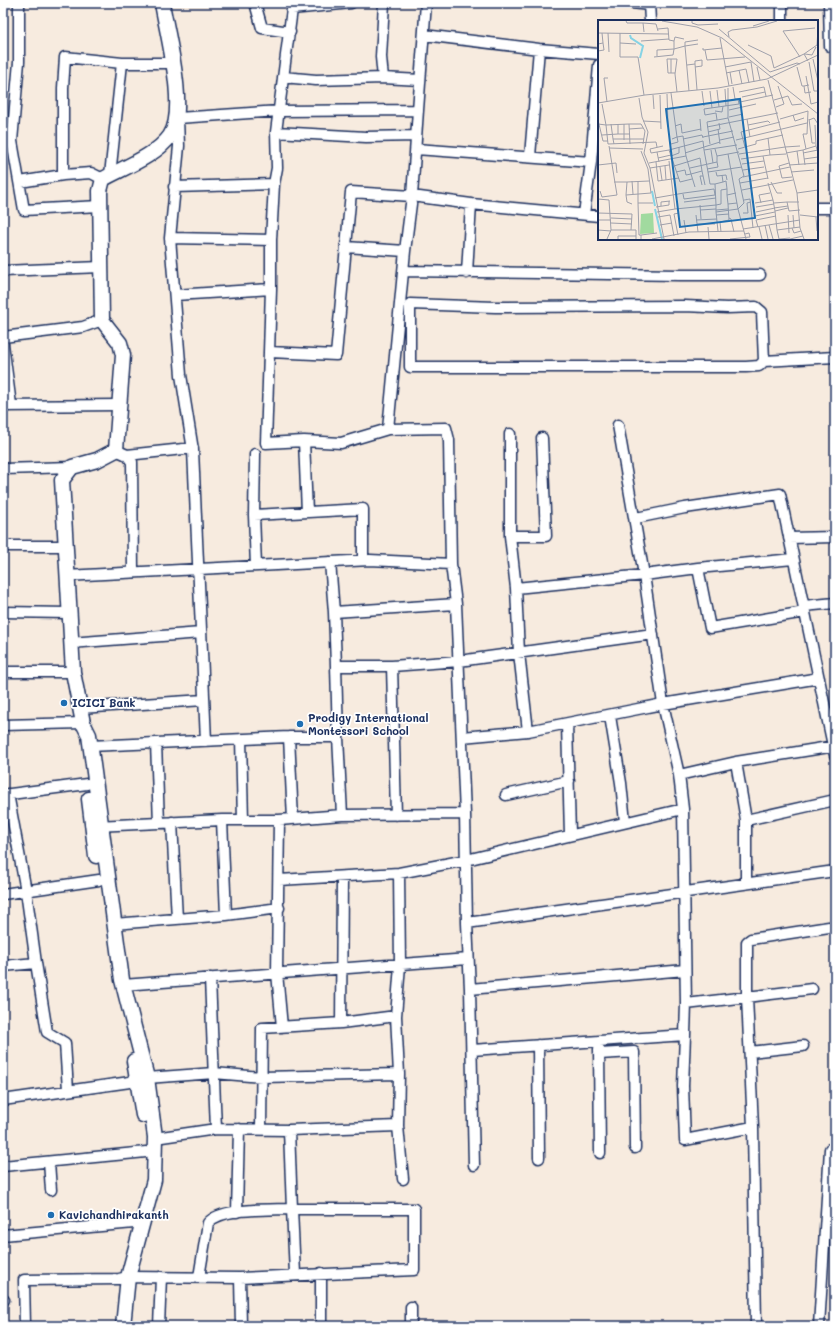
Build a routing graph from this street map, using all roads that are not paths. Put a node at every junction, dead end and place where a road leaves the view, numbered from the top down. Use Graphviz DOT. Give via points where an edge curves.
graph roads {
  1 [pos="19,3"];
  2 [pos="162,3"];
  3 [pos="255,3"];
  4 [pos="351,3"];
  5 [pos="384,3"];
  6 [pos="426,3"];
  7 [pos="632,3"];
  8 [pos="782,3"];
  9 [pos="829,3"];
  10 [pos="650,4"];
  11 [pos="291,6"];
  12 [pos="650,20"];
  13 [pos="782,20"];
  14 [pos="290,32"];
  15 [pos="424,35"];
  16 [pos="830,46"];
  17 [pos="539,49"];
  18 [pos="598,54"];
  19 [pos="173,63"];
  20 [pos="122,64"];
  21 [pos="283,77"];
  22 [pos="383,78"];
  23 [pos="598,79"];
  24 [pos="420,80"];
  25 [pos="418,110"];
  26 [pos="279,111"];
  27 [pos="178,118"];
  28 [pos="276,132"];
  29 [pos="416,136"];
  30 [pos="416,148"];
  31 [pos="530,156"];
  32 [pos="592,162"];
  33 [pos="63,175"];
  34 [pos="106,177"];
  35 [pos="20,182"];
  36 [pos="274,184"];
  37 [pos="174,187"];
  38 [pos="412,196"];
  39 [pos="471,204"];
  40 [pos="100,206"];
  41 [pos="818,208"];
  42 [pos="835,208"];
  43 [pos="584,214"];
  44 [pos="598,216"];
  45 [pos="170,238"];
  46 [pos="271,240"];
  47 [pos="346,246"];
  48 [pos="404,251"];
  49 [pos="101,267"];
  50 [pos="3,271"];
  51 [pos="404,271"];
  52 [pos="467,273"];
  53 [pos="760,275"];
  54 [pos="271,289"];
  55 [pos="175,295"];
  56 [pos="102,320"];
  57 [pos="3,338"];
  58 [pos="3,344"];
  59 [pos="269,352"];
  60 [pos="835,357"];
  61 [pos="764,361"];
  62 [pos="119,405"];
  63 [pos="7,406"];
  64 [pos="618,425"];
  65 [pos="388,429"];
  66 [pos="510,434"];
  67 [pos="542,438"];
  68 [pos="304,441"];
  69 [pos="193,448"];
  70 [pos="121,453"];
  71 [pos="254,454"];
  72 [pos="72,467"];
  73 [pos="3,469"];
  74 [pos="307,512"];
  75 [pos="254,515"];
  76 [pos="636,518"];
  77 [pos="510,536"];
  78 [pos="835,537"];
  79 [pos="788,538"];
  80 [pos="3,546"];
  81 [pos="65,546"];
  82 [pos="793,558"];
  83 [pos="363,560"];
  84 [pos="330,562"];
  85 [pos="451,564"];
  86 [pos="256,566"];
  87 [pos="698,568"];
  88 [pos="198,569"];
  89 [pos="133,572"];
  90 [pos="644,575"];
  91 [pos="66,576"];
  92 [pos="516,588"];
  93 [pos="835,603"];
  94 [pos="456,604"];
  95 [pos="804,609"];
  96 [pos="3,612"];
  97 [pos="334,612"];
  98 [pos="68,613"];
  99 [pos="201,633"];
  100 [pos="653,634"];
  101 [pos="70,643"];
  102 [pos="519,653"];
  103 [pos="459,661"];
  104 [pos="336,666"];
  105 [pos="392,666"];
  106 [pos="3,672"];
  107 [pos="73,672"];
  108 [pos="819,678"];
  109 [pos="204,700"];
  110 [pos="663,704"];
  111 [pos="80,708"];
  112 [pos="610,716"];
  113 [pos="83,723"];
  114 [pos="567,724"];
  115 [pos="3,725"];
  116 [pos="528,731"];
  117 [pos="289,737"];
  118 [pos="338,737"];
  119 [pos="462,738"];
  120 [pos="241,739"];
  121 [pos="206,741"];
  122 [pos="156,743"];
  123 [pos="90,746"];
  124 [pos="834,749"];
  125 [pos="736,762"];
  126 [pos="678,775"];
  127 [pos="569,781"];
  128 [pos="87,784"];
  129 [pos="6,794"];
  130 [pos="506,796"];
  131 [pos="835,800"];
  132 [pos="682,809"];
  133 [pos="464,814"];
  134 [pos="342,815"];
  135 [pos="396,815"];
  136 [pos="293,819"];
  137 [pos="222,820"];
  138 [pos="243,820"];
  139 [pos="279,820"];
  140 [pos="746,820"];
  141 [pos="159,822"];
  142 [pos="172,822"];
  143 [pos="625,822"];
  144 [pos="97,826"];
  145 [pos="570,834"];
  146 [pos="466,860"];
  147 [pos="835,871"];
  148 [pos="399,873"];
  149 [pos="342,877"];
  150 [pos="99,880"];
  151 [pos="279,880"];
  152 [pos="746,883"];
  153 [pos="26,891"];
  154 [pos="682,891"];
  155 [pos="3,894"];
  156 [pos="279,908"];
  157 [pos="226,915"];
  158 [pos="177,919"];
  159 [pos="467,923"];
  160 [pos="114,924"];
  161 [pos="829,927"];
  162 [pos="468,959"];
  163 [pos="36,963"];
  164 [pos="400,965"];
  165 [pos="3,966"];
  166 [pos="341,969"];
  167 [pos="685,970"];
  168 [pos="277,973"];
  169 [pos="210,978"];
  170 [pos="123,985"];
  171 [pos="470,989"];
  172 [pos="812,989"];
  173 [pos="747,997"];
  174 [pos="686,1004"];
  175 [pos="396,1016"];
  176 [pos="341,1023"];
  177 [pos="282,1027"];
  178 [pos="685,1034"];
  179 [pos="599,1041"];
  180 [pos="538,1045"];
  181 [pos="803,1046"];
  182 [pos="472,1050"];
  183 [pos="750,1052"];
  184 [pos="599,1054"];
  185 [pos="214,1073"];
  186 [pos="399,1074"];
  187 [pos="262,1077"];
  188 [pos="142,1080"];
  189 [pos="68,1090"];
  190 [pos="3,1100"];
  191 [pos="398,1126"];
  192 [pos="753,1127"];
  193 [pos="216,1129"];
  194 [pos="261,1129"];
  195 [pos="239,1130"];
  196 [pos="289,1130"];
  197 [pos="155,1138"];
  198 [pos="635,1148"];
  199 [pos="830,1149"];
  200 [pos="146,1152"];
  201 [pos="600,1153"];
  202 [pos="539,1158"];
  203 [pos="49,1162"];
  204 [pos="474,1165"];
  205 [pos="3,1166"];
  206 [pos="403,1179"];
  207 [pos="52,1190"];
  208 [pos="292,1209"];
  209 [pos="237,1212"];
  210 [pos="134,1223"];
  211 [pos="3,1235"];
  212 [pos="321,1273"];
  213 [pos="295,1274"];
  214 [pos="161,1277"];
  215 [pos="199,1277"];
  216 [pos="124,1278"];
  217 [pos="240,1278"];
  218 [pos="411,1308"];
  219 [pos="25,1326"];
  220 [pos="114,1326"];
  221 [pos="123,1326"];
  222 [pos="160,1326"];
  223 [pos="241,1326"];
  224 [pos="321,1326"];
  225 [pos="411,1326"];
  226 [pos="756,1326"];
  227 [pos="819,1326"];
  1 -- 35 [label="street" via="12,141"];
  2 -- 19 [label="street"];
  3 -- 14 [label="street" via="262,28"];
  4 -- 11 [label="street"];
  5 -- 22 [label="street" via="381,58"];
  6 -- 15 [label="street"];
  7 -- 10 [label="street"];
  8 -- 13 [label="street"];
  9 -- 16 [label="street"];
  10 -- 12 [label="street"];
  11 -- 14 [label="street"];
  14 -- 21 [label="street"];
  15 -- 17 [label="street"];
  15 -- 24 [label="street"];
  17 -- 18 [label="street"];
  17 -- 31 [label="street"];
  19 -- 20 [label="street"];
  19 -- 27 [label="street"];
  20 -- 33 [label="street" via="65,57 62,88"];
  20 -- 34 [label="street"];
  21 -- 22 [label="street" via="316,80"];
  21 -- 26 [label="street"];
  22 -- 24 [label="street"];
  23 -- 32 [label="street"];
  24 -- 25 [label="street"];
  25 -- 26 [label="street"];
  25 -- 29 [label="street"];
  26 -- 27 [label="street"];
  26 -- 28 [label="street"];
  27 -- 34 [label="street" via="170,136 154,151"];
  27 -- 37 [label="street" via="179,146"];
  28 -- 29 [label="street" via="359,137"];
  28 -- 36 [label="street" via="277,168"];
  29 -- 30 [label="street"];
  30 -- 31 [label="street"];
  30 -- 38 [label="street"];
  31 -- 32 [label="street"];
  32 -- 43 [label="street"];
  33 -- 34 [label="street" via="91,173"];
  33 -- 35 [label="street"];
  34 -- 40 [label="street" via="100,191"];
  35 -- 40 [label="street" via="24,210"];
  36 -- 37 [label="street"];
  36 -- 46 [label="street"];
  37 -- 45 [label="street"];
  38 -- 39 [label="street"];
  38 -- 47 [label="street" via="351,192"];
  38 -- 48 [label="street"];
  39 -- 43 [label="street"];
  39 -- 52 [label="street"];
  40 -- 49 [label="street"];
  41 -- 42 [label="street"];
  43 -- 44 [label="street"];
  45 -- 46 [label="street"];
  45 -- 55 [label="street"];
  46 -- 54 [label="street"];
  47 -- 48 [label="street"];
  47 -- 59 [label="street" via="336,355"];
  48 -- 51 [label="street"];
  49 -- 50 [label="street"];
  49 -- 56 [label="street"];
  51 -- 52 [label="street"];
  51 -- 65 [label="street"];
  52 -- 53 [label="street"];
  54 -- 55 [label="street"];
  54 -- 59 [label="street"];
  55 -- 69 [label="street" via="181,375"];
  56 -- 57 [label="street" via="83,327"];
  56 -- 62 [label="street" via="120,343 123,355"];
  58 -- 63 [label="street"];
  59 -- 68 [label="street" via="266,443"];
  60 -- 61 [label="street"];
  61 -- 61 [label="street" via="759,366 746,367 410,367 410,304 495,307 756,307 762,312"];
  62 -- 63 [label="street"];
  62 -- 70 [label="street"];
  64 -- 76 [label="street"];
  65 -- 68 [label="street" via="341,443"];
  65 -- 85 [label="street" via="446,428 449,440"];
  66 -- 77 [label="street"];
  67 -- 77 [label="street" via="546,536"];
  68 -- 74 [label="street"];
  69 -- 70 [label="street"];
  69 -- 88 [label="street"];
  70 -- 72 [label="street"];
  70 -- 89 [label="street" via="132,462"];
  71 -- 75 [label="street"];
  72 -- 73 [label="street"];
  72 -- 81 [label="street" via="62,480"];
  74 -- 75 [label="street"];
  74 -- 83 [label="street" via="363,509"];
  75 -- 86 [label="street"];
  76 -- 79 [label="street" via="780,494"];
  76 -- 90 [label="street"];
  77 -- 92 [label="street"];
  78 -- 79 [label="street"];
  79 -- 82 [label="street"];
  80 -- 81 [label="street"];
  81 -- 91 [label="street"];
  82 -- 87 [label="street"];
  82 -- 95 [label="street"];
  83 -- 84 [label="street"];
  83 -- 85 [label="street"];
  84 -- 86 [label="street"];
  84 -- 97 [label="street"];
  85 -- 94 [label="street"];
  86 -- 88 [label="street"];
  87 -- 90 [label="street"];
  87 -- 95 [label="street" via="710,628"];
  88 -- 89 [label="street"];
  88 -- 99 [label="street"];
  89 -- 91 [label="street"];
  90 -- 92 [label="street"];
  90 -- 100 [label="street"];
  91 -- 98 [label="street"];
  92 -- 102 [label="street"];
  93 -- 95 [label="street"];
  94 -- 97 [label="street"];
  94 -- 103 [label="street"];
  95 -- 108 [label="street"];
  96 -- 98 [label="street"];
  97 -- 104 [label="street"];
  98 -- 101 [label="street"];
  99 -- 101 [label="street"];
  99 -- 109 [label="street"];
  100 -- 102 [label="street"];
  100 -- 110 [label="street"];
  101 -- 107 [label="street"];
  102 -- 103 [label="street"];
  102 -- 116 [label="street"];
  103 -- 105 [label="street"];
  103 -- 119 [label="street"];
  104 -- 105 [label="street"];
  104 -- 118 [label="street"];
  105 -- 135 [label="street"];
  106 -- 107 [label="street"];
  107 -- 111 [label="street"];
  108 -- 110 [label="street"];
  108 -- 124 [label="street"];
  109 -- 111 [label="street"];
  109 -- 121 [label="street"];
  110 -- 112 [label="street"];
  110 -- 126 [label="street"];
  111 -- 113 [label="street"];
  112 -- 114 [label="street"];
  112 -- 143 [label="street"];
  113 -- 115 [label="street"];
  113 -- 123 [label="street"];
  113 -- 128 [label="street" via="81,747"];
  114 -- 116 [label="street"];
  114 -- 127 [label="street"];
  116 -- 119 [label="street"];
  117 -- 118 [label="street"];
  117 -- 120 [label="street"];
  117 -- 136 [label="street"];
  118 -- 134 [label="street"];
  119 -- 133 [label="street"];
  120 -- 121 [label="street"];
  120 -- 138 [label="street"];
  121 -- 122 [label="street"];
  122 -- 123 [label="street"];
  122 -- 141 [label="street"];
  123 -- 144 [label="street"];
  124 -- 125 [label="street"];
  125 -- 126 [label="street"];
  125 -- 140 [label="street"];
  126 -- 132 [label="street"];
  127 -- 130 [label="street"];
  127 -- 145 [label="street"];
  128 -- 129 [label="street"];
  128 -- 144 [label="street"];
  129 -- 153 [label="street"];
  131 -- 140 [label="street"];
  132 -- 143 [label="street"];
  132 -- 154 [label="street"];
  133 -- 135 [label="street"];
  133 -- 146 [label="street"];
  134 -- 135 [label="street"];
  134 -- 136 [label="street"];
  136 -- 139 [label="street"];
  137 -- 138 [label="street"];
  137 -- 142 [label="street"];
  137 -- 157 [label="street"];
  138 -- 139 [label="street"];
  139 -- 151 [label="street"];
  140 -- 152 [label="street"];
  141 -- 142 [label="street"];
  141 -- 144 [label="street"];
  142 -- 158 [label="street"];
  143 -- 145 [label="street"];
  144 -- 150 [label="street"];
  144 -- 160 [label="street"];
  145 -- 146 [label="street"];
  146 -- 148 [label="street"];
  146 -- 159 [label="street"];
  147 -- 152 [label="street"];
  148 -- 149 [label="street"];
  148 -- 164 [label="street"];
  149 -- 151 [label="street"];
  149 -- 166 [label="street"];
  150 -- 153 [label="street"];
  150 -- 188 [label="street" via="116,991 138,1076"];
  151 -- 156 [label="street"];
  152 -- 154 [label="street"];
  153 -- 155 [label="street"];
  153 -- 163 [label="street"];
  154 -- 159 [label="street"];
  154 -- 167 [label="street"];
  156 -- 157 [label="street"];
  156 -- 168 [label="street"];
  157 -- 158 [label="street"];
  158 -- 160 [label="street"];
  159 -- 162 [label="street"];
  160 -- 170 [label="street"];
  161 -- 173 [label="street" via="751,939 747,942"];
  162 -- 164 [label="street"];
  162 -- 171 [label="street"];
  163 -- 165 [label="street"];
  163 -- 189 [label="street" via="47,1032 65,1043"];
  164 -- 166 [label="street"];
  164 -- 175 [label="street"];
  166 -- 168 [label="street"];
  166 -- 176 [label="street"];
  167 -- 171 [label="street"];
  167 -- 174 [label="street"];
  168 -- 169 [label="street"];
  168 -- 177 [label="street"];
  169 -- 170 [label="street"];
  169 -- 185 [label="street"];
  170 -- 188 [label="street"];
  171 -- 182 [label="street"];
  172 -- 173 [label="street"];
  173 -- 174 [label="street"];
  173 -- 183 [label="street"];
  174 -- 178 [label="street"];
  175 -- 176 [label="street"];
  175 -- 186 [label="street"];
  176 -- 177 [label="street"];
  177 -- 187 [label="street" via="262,1028"];
  178 -- 179 [label="street"];
  178 -- 192 [label="street" via="685,1140"];
  179 -- 180 [label="street"];
  179 -- 184 [label="street"];
  180 -- 182 [label="street"];
  180 -- 202 [label="street"];
  181 -- 183 [label="street"];
  182 -- 204 [label="street"];
  183 -- 192 [label="street"];
  184 -- 198 [label="street" via="634,1052"];
  184 -- 201 [label="street"];
  185 -- 187 [label="street"];
  185 -- 188 [label="street"];
  185 -- 193 [label="street"];
  186 -- 187 [label="street"];
  186 -- 191 [label="street"];
  187 -- 194 [label="street"];
  188 -- 189 [label="street"];
  188 -- 197 [label="street"];
  188 -- 200 [label="street"];
  189 -- 190 [label="street"];
  191 -- 196 [label="street"];
  191 -- 206 [label="street"];
  192 -- 226 [label="street"];
  193 -- 195 [label="street"];
  193 -- 197 [label="street"];
  194 -- 195 [label="street"];
  194 -- 196 [label="street"];
  195 -- 209 [label="street"];
  196 -- 208 [label="street"];
  197 -- 216 [label="street" via="154,1180"];
  199 -- 227 [label="street"];
  200 -- 203 [label="street"];
  200 -- 210 [label="street" via="145,1178"];
  203 -- 205 [label="street"];
  203 -- 207 [label="street"];
  208 -- 209 [label="street"];
  208 -- 212 [label="street" via="414,1209 414,1270"];
  208 -- 213 [label="street"];
  209 -- 215 [label="street" via="213,1217 208,1223"];
  210 -- 211 [label="street"];
  210 -- 216 [label="street"];
  212 -- 213 [label="street"];
  212 -- 224 [label="street"];
  213 -- 217 [label="street"];
  214 -- 215 [label="street"];
  214 -- 216 [label="street"];
  214 -- 222 [label="street"];
  215 -- 217 [label="street"];
  216 -- 219 [label="street" via="24,1280"];
  216 -- 220 [label="street"];
  216 -- 221 [label="street"];
  217 -- 223 [label="street"];
  218 -- 225 [label="street"];
}
